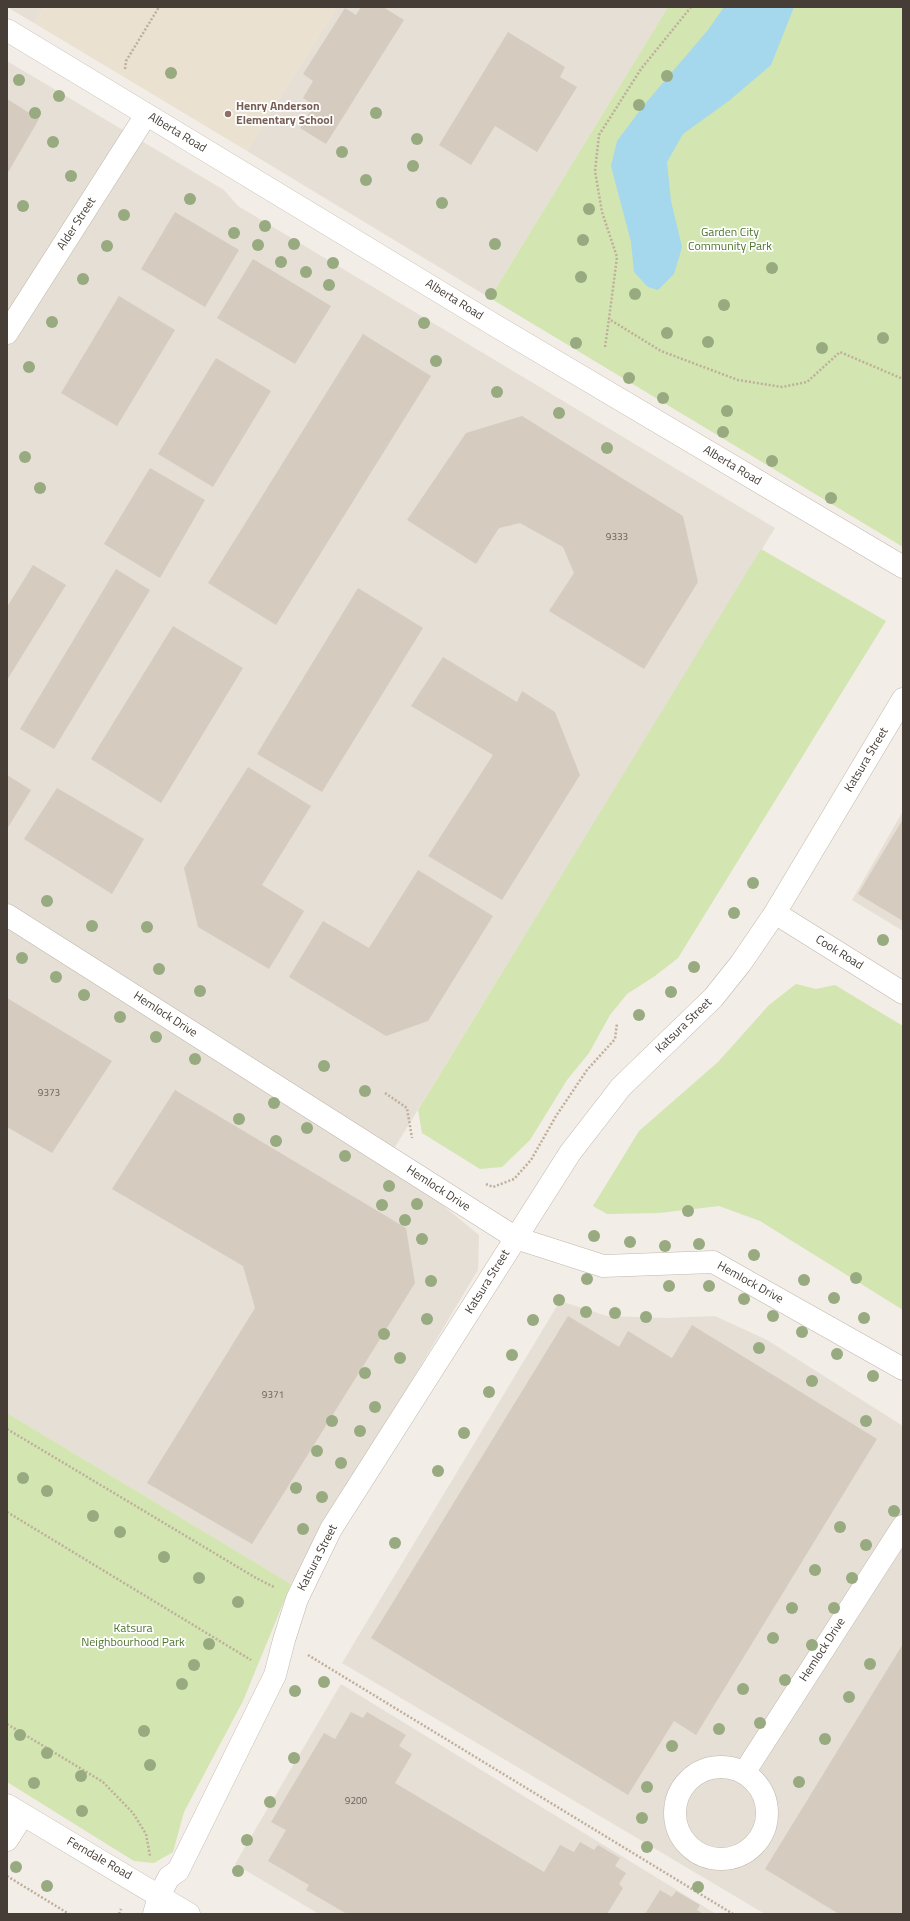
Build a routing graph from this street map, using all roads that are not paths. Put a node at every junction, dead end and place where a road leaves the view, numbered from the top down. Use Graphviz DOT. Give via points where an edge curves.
graph roads {
  1 [pos="7,30"];
  2 [pos="146,115"];
  3 [pos="7,333"];
  4 [pos="903,567"];
  5 [pos="903,699"];
  6 [pos="775,913"];
  7 [pos="7,915"];
  8 [pos="903,993"];
  9 [pos="516,1238"];
  10 [pos="903,1369"];
  11 [pos="903,1526"];
  12 [pos="744,1773"];
  13 [pos="15,1810"];
  14 [pos="7,1840"];
  15 [pos="157,1905"];
  16 [pos="189,1914"];
  1 -- 2 [label="street, Alberta Road"];
  2 -- 3 [label="street, Alder Street"];
  2 -- 4 [label="street, Alberta Road"];
  5 -- 6 [label="street, Katsura Street"];
  6 -- 8 [label="street, Cook Road"];
  6 -- 9 [label="street, Katsura Street" via="713,998 621,1087 570,1153"];
  7 -- 9 [label="street, Hemlock Drive"];
  9 -- 10 [label="street, Hemlock Drive" via="603,1266 713,1262"];
  9 -- 15 [label="street, Katsura Street" via="331,1529 297,1599 275,1675 178,1871 169,1878"];
  11 -- 12 [label="street, Hemlock Drive"];
  12 -- 12 [label="street" via="756,1783 764,1796 767,1810 766,1826 759,1840 735,1858 705,1857 692,1849 682,1838 676,1824 675,1809 679,1794 687,1781 700,1772 714,1768 730,1768"];
  13 -- 14 [label="street"];
  13 -- 15 [label="street, Ferndale Road"];
  15 -- 16 [label="street, Ferndale Road"];
}
